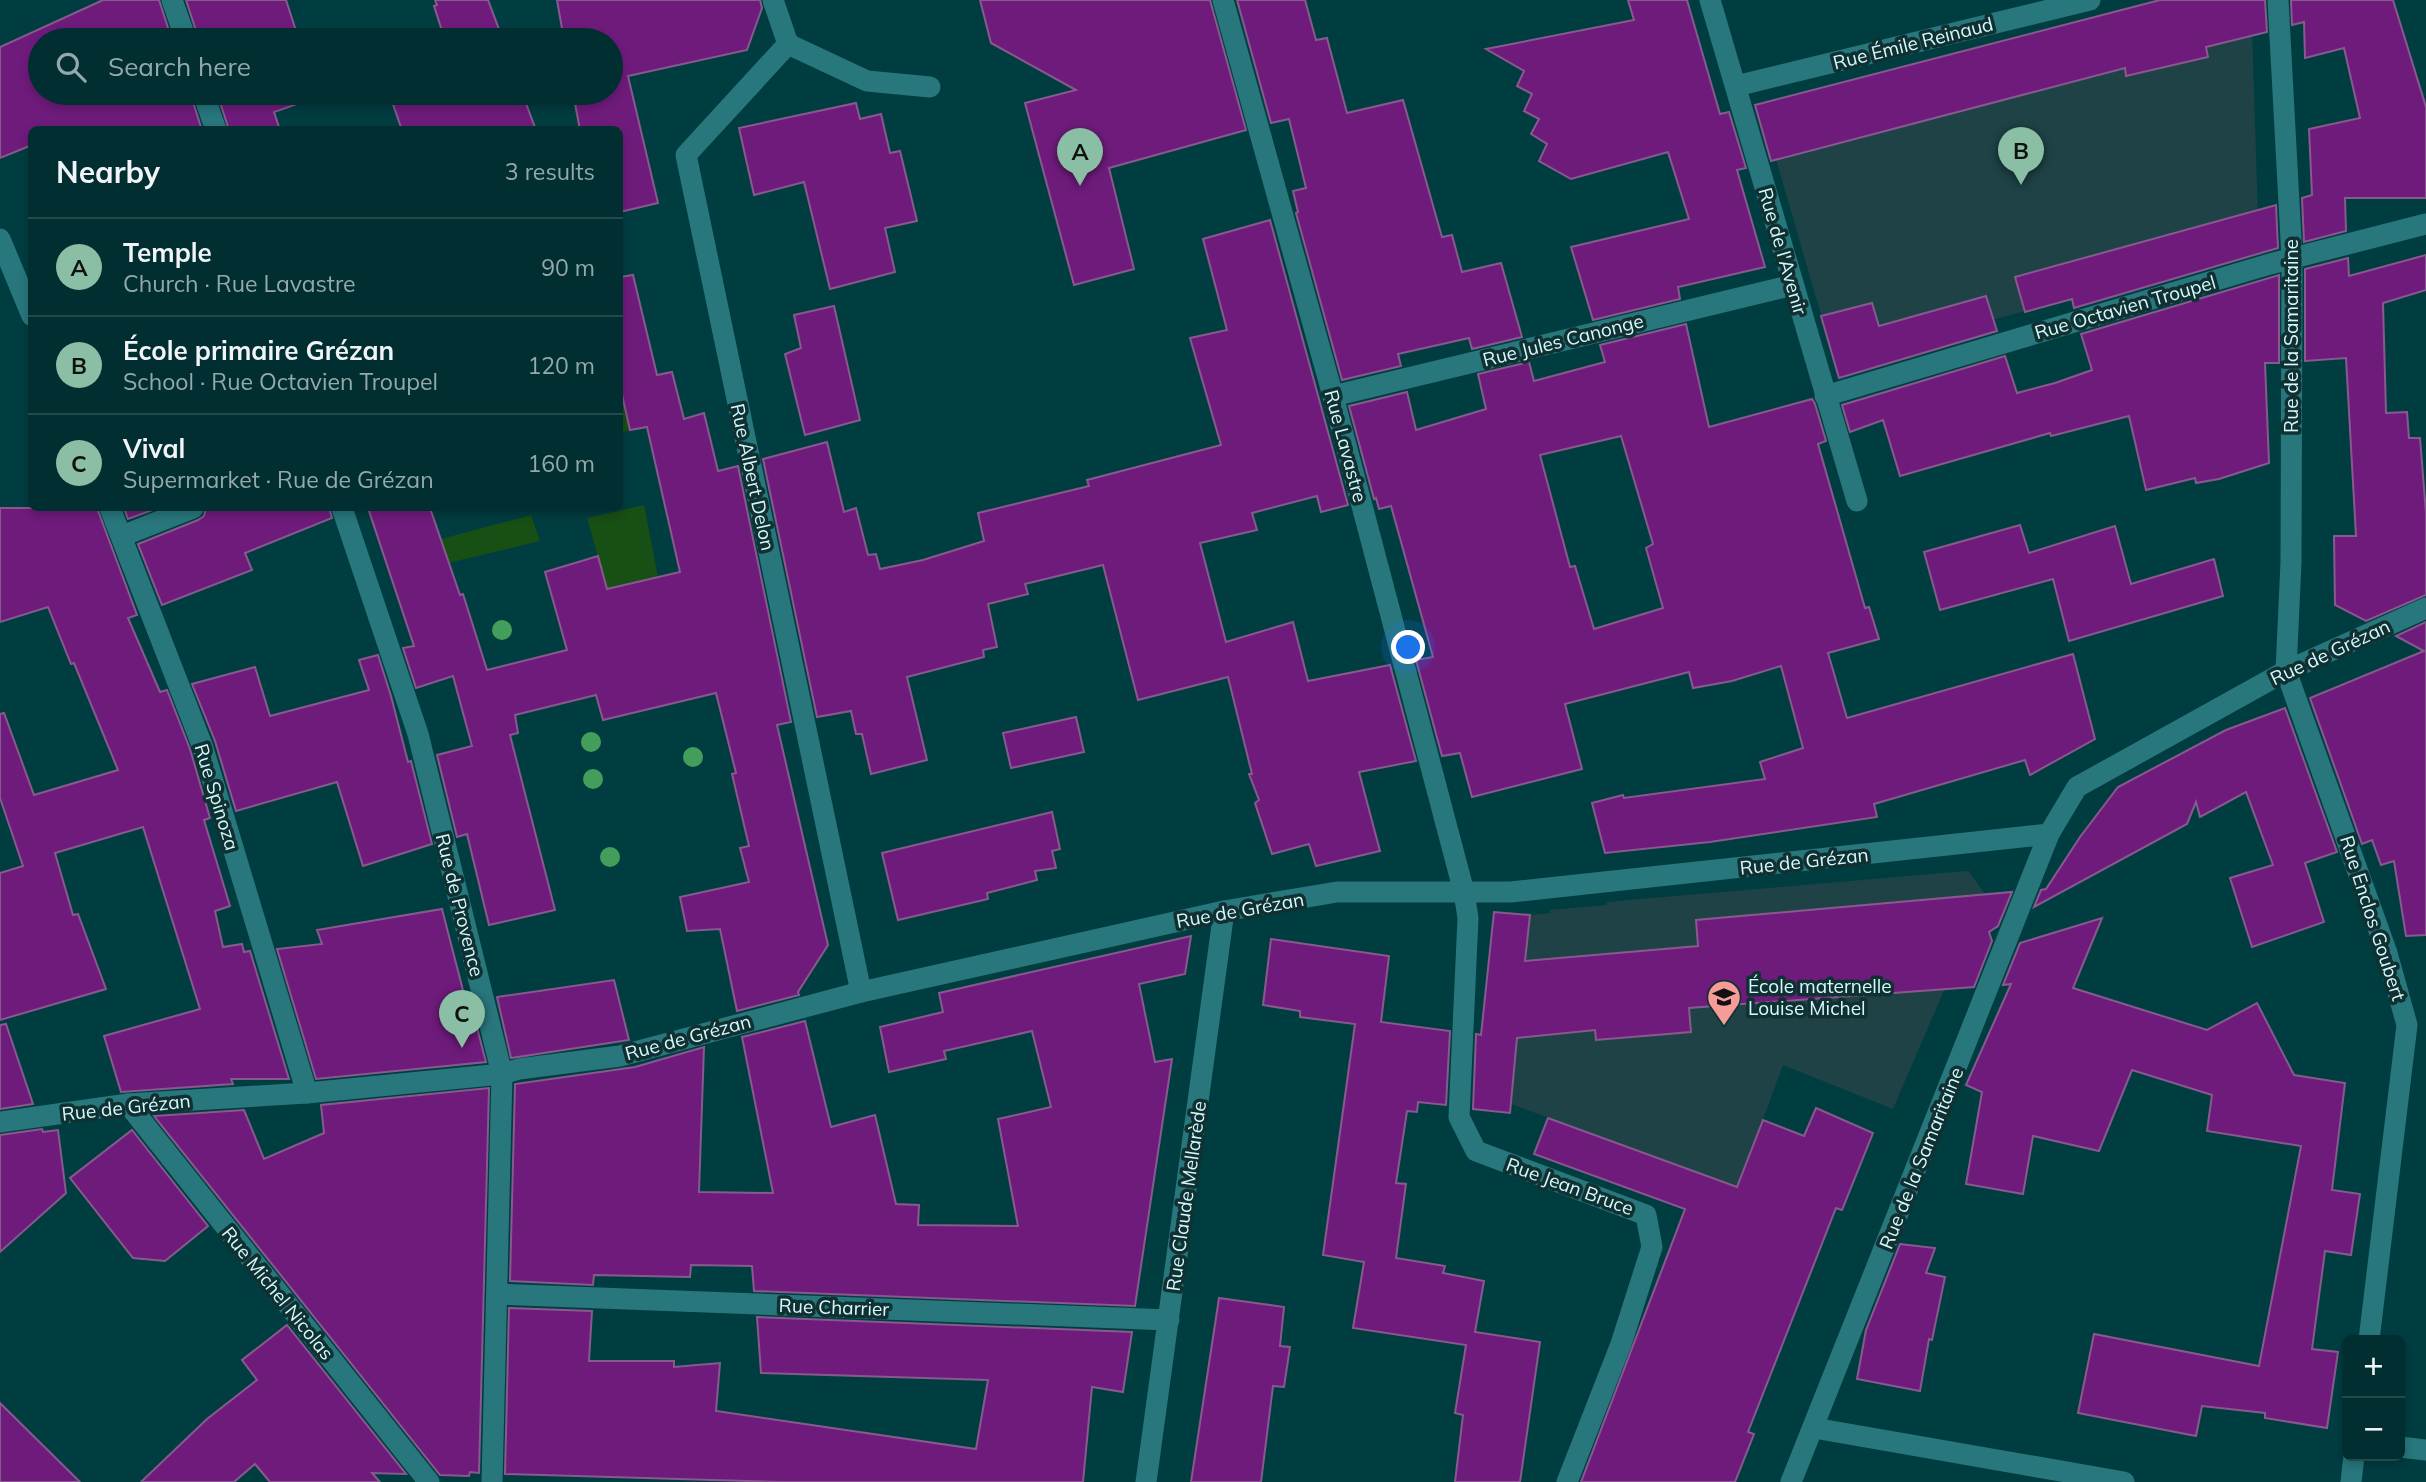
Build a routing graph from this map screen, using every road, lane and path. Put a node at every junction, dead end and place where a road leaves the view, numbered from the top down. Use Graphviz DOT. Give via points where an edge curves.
graph roads {
  1 [pos="172,0"];
  2 [pos="773,0"];
  3 [pos="1223,0"];
  4 [pos="1710,0"];
  5 [pos="2090,0"];
  6 [pos="2278,0"];
  7 [pos="182,28"];
  8 [pos="788,44"];
  9 [pos="1736,86"];
  10 [pos="930,87"];
  11 [pos="207,105"];
  12 [pos="215,126"];
  13 [pos="2426,224"];
  14 [pos="0,239"];
  15 [pos="2292,258"];
  16 [pos="1793,285"];
  17 [pos="28,306"];
  18 [pos="1333,396"];
  19 [pos="1825,396"];
  20 [pos="1857,502"];
  21 [pos="111,511"];
  22 [pos="185,511"];
  23 [pos="343,511"];
  24 [pos="122,536"];
  25 [pos="2426,608"];
  26 [pos="2286,671"];
  27 [pos="2049,834"];
  28 [pos="1464,892"];
  29 [pos="1224,911"];
  30 [pos="861,992"];
  31 [pos="2417,1024"];
  32 [pos="502,1074"];
  33 [pos="307,1093"];
  34 [pos="128,1104"];
  35 [pos="0,1122"];
  36 [pos="498,1294"];
  37 [pos="1169,1320"];
  38 [pos="2370,1335"];
  39 [pos="1814,1428"];
  40 [pos="2405,1448"];
  41 [pos="2426,1450"];
  42 [pos="2353,1461"];
  43 [pos="429,1482"];
  44 [pos="492,1482"];
  45 [pos="1146,1482"];
  46 [pos="1567,1482"];
  47 [pos="1791,1482"];
  48 [pos="2124,1482"];
  49 [pos="2351,1482"];
  1 -- 7 [label="street"];
  2 -- 8 [label="street"];
  3 -- 18 [label="street, Rue Lavastre"];
  4 -- 9 [label="street, Rue de l'Avenir"];
  5 -- 9 [label="street, Rue Émile Reinaud"];
  6 -- 15 [label="street, Rue de la Samaritaine"];
  8 -- 10 [label="street" via="867,81"];
  8 -- 30 [label="street, Rue Albert Delon" via="686,155"];
  9 -- 16 [label="street, Rue de l'Avenir"];
  11 -- 12 [label="street"];
  13 -- 15 [label="street, Rue Octavien Troupel"];
  14 -- 17 [label="street"];
  15 -- 19 [label="street, Rue Octavien Troupel"];
  15 -- 26 [label="street, Rue de la Samaritaine"];
  16 -- 18 [label="street, Rue Jules Canonge"];
  16 -- 19 [label="street, Rue de l'Avenir"];
  18 -- 28 [label="street, Rue Lavastre"];
  19 -- 20 [label="street, Rue de l'Avenir"];
  21 -- 24 [label="street, Rue Spinoza"];
  22 -- 24 [label="street"];
  23 -- 32 [label="street, Rue de Provence" via="418,734"];
  24 -- 33 [label="street, Rue Spinoza" via="202,744"];
  25 -- 26 [label="street, Rue de Grézan"];
  26 -- 27 [label="street, Rue de Grézan" via="2077,787"];
  26 -- 31 [label="street, Rue Enclos Goubert"];
  27 -- 28 [label="street, Rue de Grézan" via="1511,892"];
  27 -- 39 [label="street, Rue de la Samaritaine"];
  28 -- 29 [label="street, Rue de Grézan" via="1337,892"];
  28 -- 46 [label="street, Rue Jean Bruce" via="1468,918 1459,1117 1476,1152 1646,1214 1652,1247 1621,1345"];
  29 -- 30 [label="street, Rue de Grézan"];
  29 -- 37 [label="street, Rue Claude Mellarède"];
  30 -- 32 [label="street, Rue de Grézan" via="620,1056"];
  31 -- 38 [label="street, Rue Enclos Goubert"];
  32 -- 33 [label="street, Rue de Grézan"];
  32 -- 36 [label="street, Rue de Provence"];
  33 -- 34 [label="street, Rue de Grézan"];
  34 -- 35 [label="street, Rue de Grézan"];
  34 -- 43 [label="street, Rue Michel Nicolas"];
  36 -- 37 [label="street, Rue Charrier"];
  36 -- 44 [label="street, Rue de Provence"];
  37 -- 45 [label="street, Rue Claude Mellarède"];
  39 -- 47 [label="street, Rue de la Samaritaine"];
  39 -- 48 [label="street"];
  40 -- 41 [label="street"];
  42 -- 49 [label="street"];
}
